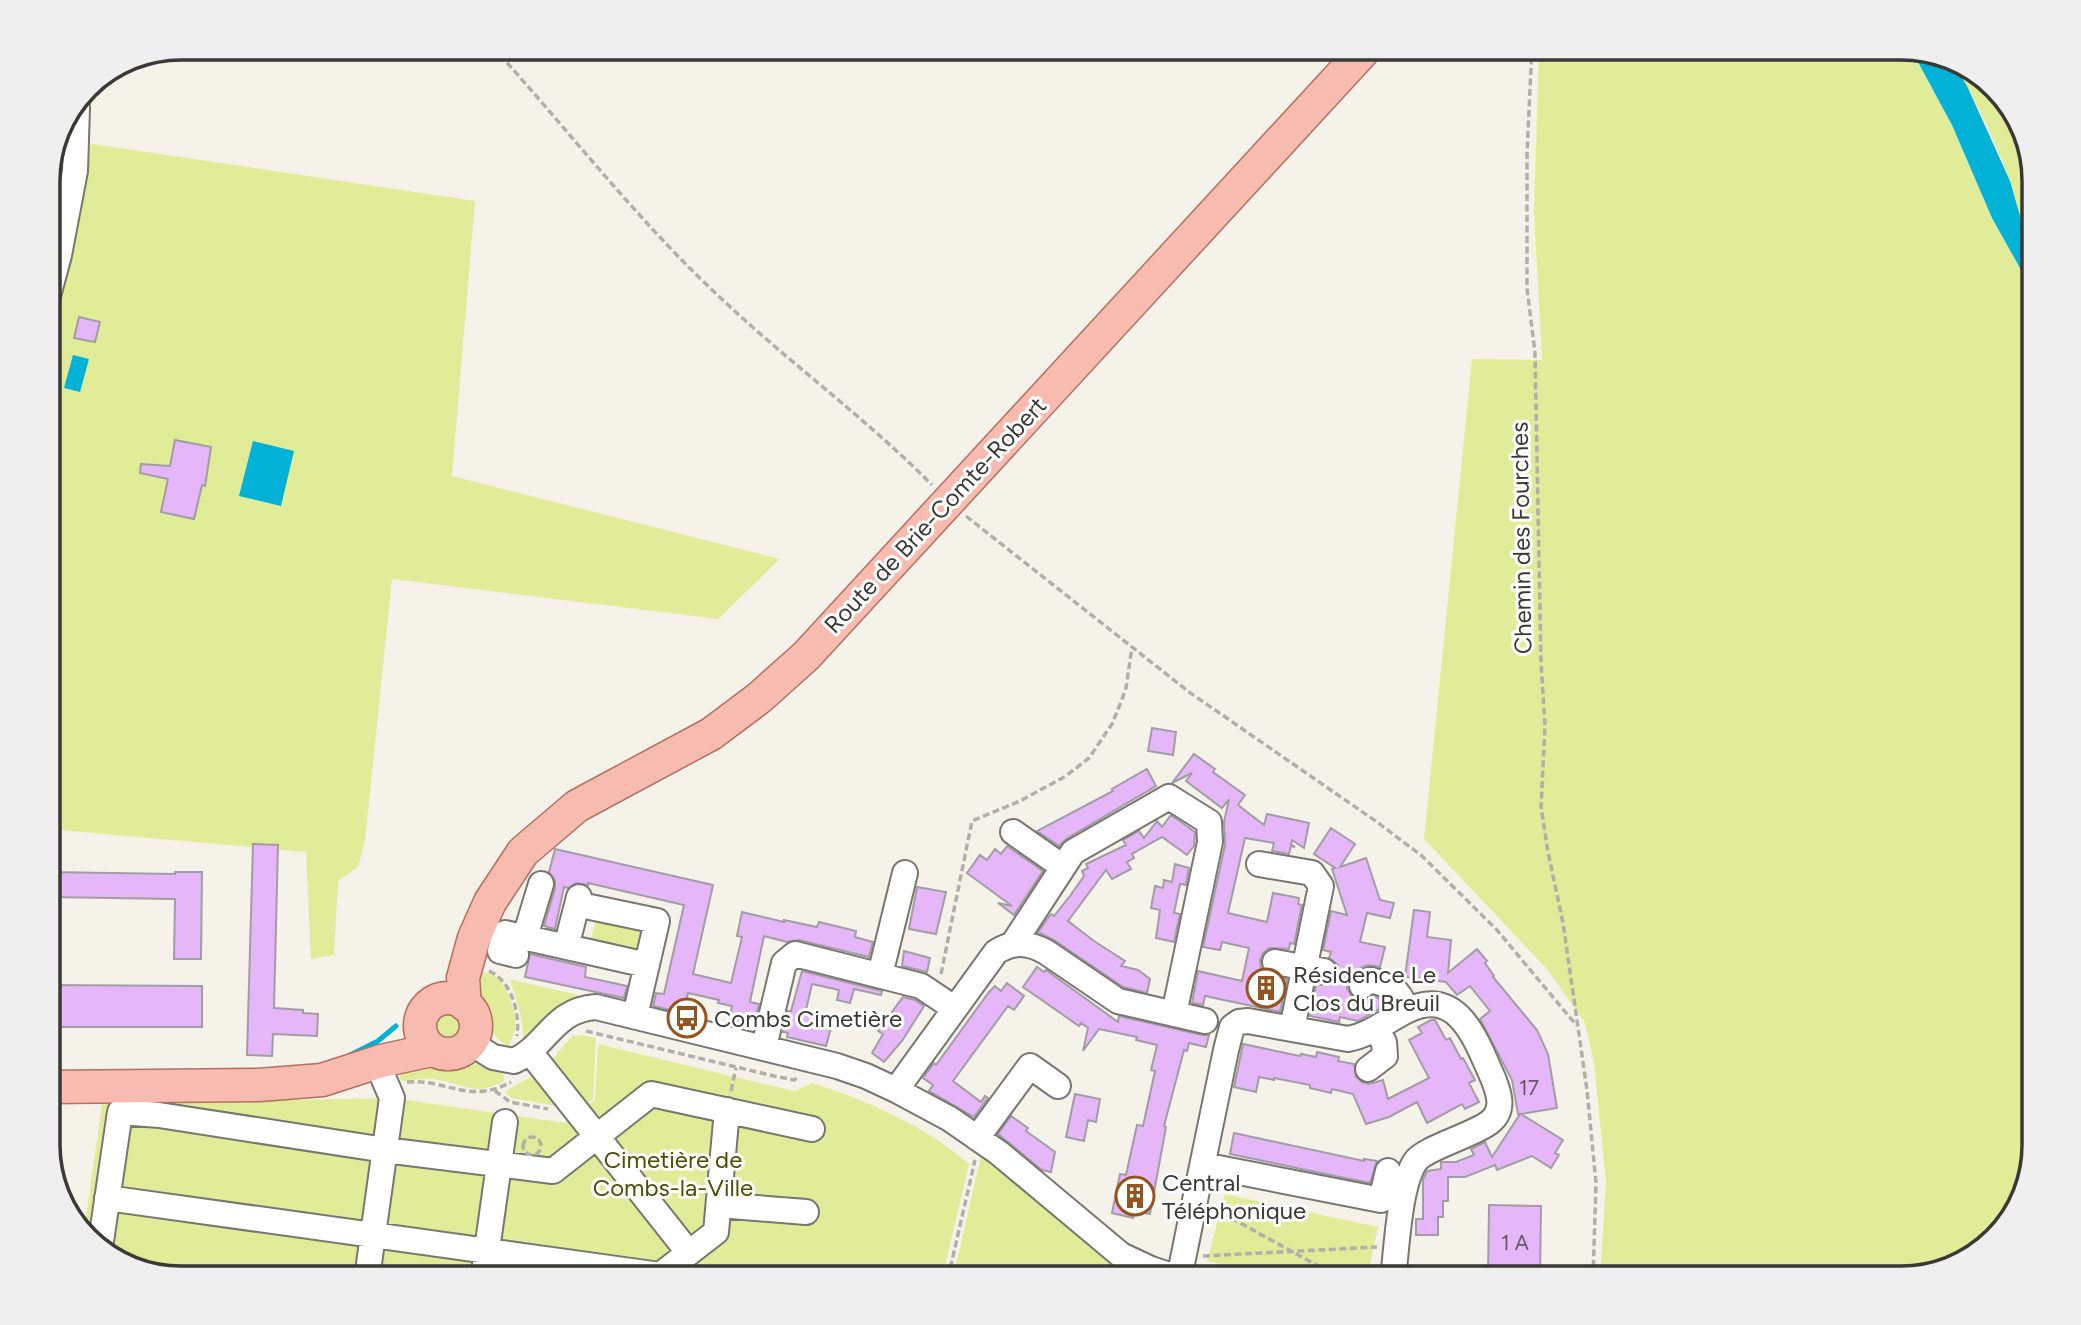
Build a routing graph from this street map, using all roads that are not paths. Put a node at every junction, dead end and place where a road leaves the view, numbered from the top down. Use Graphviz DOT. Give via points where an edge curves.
graph roads {
  1 [pos="1355,60"];
  2 [pos="77,119"];
  3 [pos="60,250"];
  4 [pos="1013,832"];
  5 [pos="1259,864"];
  6 [pos="1063,867"];
  7 [pos="905,873"];
  8 [pos="541,884"];
  9 [pos="474,938"];
  10 [pos="1013,944"];
  11 [pos="566,947"];
  12 [pos="1275,962"];
  13 [pos="646,965"];
  14 [pos="1314,969"];
  15 [pos="880,975"];
  16 [pos="1362,986"];
  17 [pos="945,1002"];
  18 [pos="466,1005"];
  19 [pos="1407,1010"];
  20 [pos="1174,1014"];
  21 [pos="635,1016"];
  22 [pos="1205,1021"];
  23 [pos="428,1027"];
  24 [pos="1292,1029"];
  25 [pos="1375,1029"];
  26 [pos="471,1043"];
  27 [pos="764,1047"];
  28 [pos="528,1059"];
  29 [pos="381,1069"];
  30 [pos="1368,1069"];
  31 [pos="210,1085"];
  32 [pos="1058,1086"];
  33 [pos="60,1087"];
  34 [pos="896,1090"];
  35 [pos="727,1111"];
  36 [pos="505,1122"];
  37 [pos="206,1123"];
  38 [pos="813,1129"];
  39 [pos="597,1137"];
  40 [pos="977,1148"];
  41 [pos="385,1150"];
  42 [pos="499,1164"];
  43 [pos="1203,1165"];
  44 [pos="1388,1171"];
  45 [pos="107,1198"];
  46 [pos="719,1205"];
  47 [pos="806,1212"];
  48 [pos="373,1235"];
  49 [pos="102,1236"];
  50 [pos="487,1251"];
  51 [pos="688,1253"];
  52 [pos="369,1266"];
  53 [pos="485,1266"];
  54 [pos="588,1266"];
  55 [pos="671,1266"];
  56 [pos="1145,1266"];
  57 [pos="1181,1266"];
  58 [pos="1394,1266"];
  1 -- 9 [label="main road, Route de Brie-Comte-Robert" via="806,656 711,734 577,806 523,852 489,902"];
  2 -- 3 [label="street" via="75,171"];
  4 -- 6 [label="street"];
  5 -- 14 [label="street" via="1312,873 1321,886"];
  6 -- 10 [label="street"];
  6 -- 20 [label="street" via="1073,852 1169,797 1209,822 1210,842"];
  7 -- 15 [label="street"];
  8 -- 11 [label="street" via="521,946"];
  9 -- 18 [label="main road, Route de Brie-Comte-Robert" via="463,978"];
  9 -- 23 [label="main road, Route de Brie-Comte-Robert" via="453,965"];
  10 -- 17 [label="street" via="996,952"];
  10 -- 20 [label="street" via="1036,946 1118,1002"];
  11 -- 13 [label="street"];
  11 -- 13 [label="street" via="585,902 657,921"];
  12 -- 14 [label="street"];
  13 -- 21 [label="street"];
  14 -- 24 [label="street"];
  15 -- 17 [label="street" via="920,986"];
  15 -- 27 [label="street" via="795,954 784,963"];
  16 -- 19 [label="street" via="1370,980 1388,984"];
  17 -- 34 [label="street"];
  18 -- 23 [label="main road" via="445,999"];
  18 -- 26 [label="main road" via="477,1024"];
  19 -- 25 [label="street"];
  19 -- 58 [label="street" via="1435,1005 1456,1012 1470,1028 1500,1095 1499,1110 1491,1122 1416,1159 1406,1179"];
  20 -- 22 [label="street"];
  21 -- 27 [label="street"];
  21 -- 28 [label="street" via="596,1007 575,1011 560,1020"];
  23 -- 26 [label="main road" via="444,1054 463,1051"];
  23 -- 29 [label="main road"];
  24 -- 25 [label="street" via="1348,1039"];
  24 -- 43 [label="street" via="1248,1021 1232,1027"];
  25 -- 30 [label="street" via="1384,1042 1385,1056"];
  26 -- 28 [label="street" via="493,1057"];
  27 -- 34 [label="street" via="847,1069"];
  28 -- 39 [label="street"];
  29 -- 31 [label="main road" via="322,1080"];
  29 -- 41 [label="street" via="392,1098"];
  31 -- 33 [label="main road"];
  31 -- 37 [label="street"];
  32 -- 40 [label="street" via="1030,1066"];
  34 -- 40 [label="street" via="924,1104"];
  35 -- 38 [label="street"];
  35 -- 39 [label="street" via="651,1094"];
  35 -- 46 [label="street"];
  36 -- 42 [label="street"];
  37 -- 41 [label="street"];
  37 -- 45 [label="street" via="120,1112"];
  39 -- 42 [label="street" via="553,1171"];
  39 -- 51 [label="street"];
  40 -- 56 [label="street" via="1121,1255"];
  41 -- 42 [label="street"];
  41 -- 48 [label="street"];
  42 -- 50 [label="street"];
  43 -- 44 [label="street" via="1381,1200"];
  43 -- 57 [label="street"];
  45 -- 48 [label="street"];
  45 -- 49 [label="street"];
  46 -- 47 [label="street"];
  46 -- 51 [label="street" via="716,1232"];
  48 -- 50 [label="street"];
  48 -- 52 [label="street"];
  50 -- 53 [label="street"];
  50 -- 54 [label="street"];
  51 -- 55 [label="street"];
}
